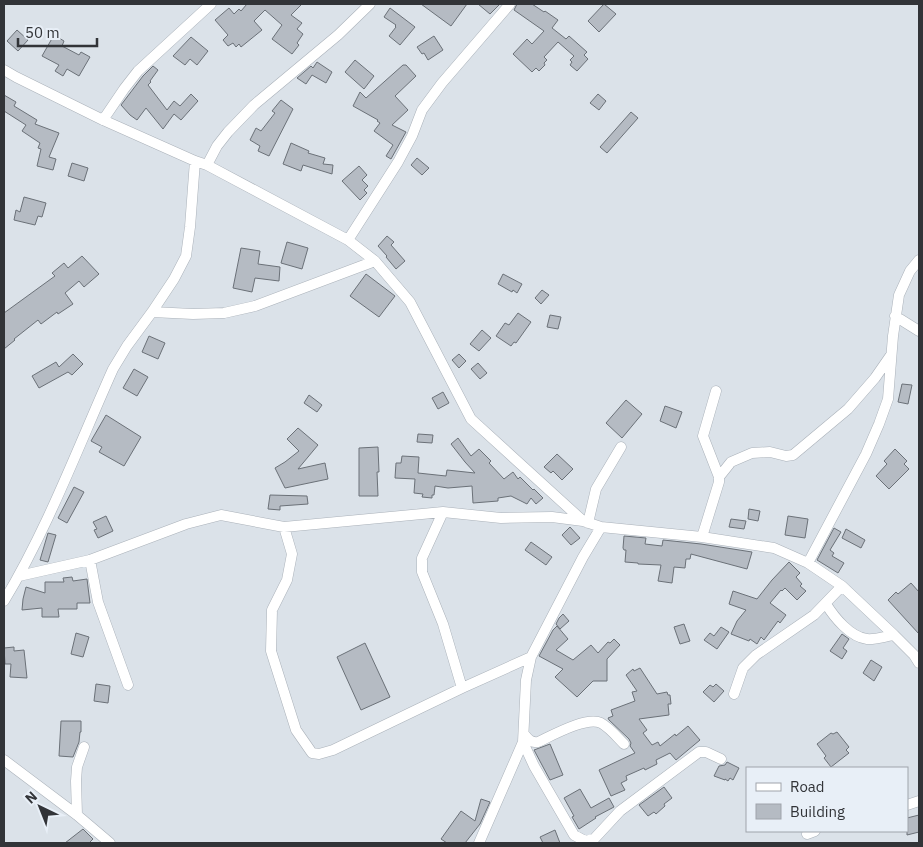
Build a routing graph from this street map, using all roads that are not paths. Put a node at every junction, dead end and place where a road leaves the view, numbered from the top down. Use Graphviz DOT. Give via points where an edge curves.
graph roads {
  1 [pos="211,4"];
  2 [pos="370,4"];
  3 [pos="510,4"];
  4 [pos="4,70"];
  5 [pos="103,120"];
  6 [pos="195,162"];
  7 [pos="207,165"];
  8 [pos="348,240"];
  9 [pos="919,260"];
  10 [pos="375,261"];
  11 [pos="152,312"];
  12 [pos="895,316"];
  13 [pos="919,332"];
  14 [pos="892,354"];
  15 [pos="716,391"];
  16 [pos="621,447"];
  17 [pos="719,476"];
  18 [pos="443,512"];
  19 [pos="586,522"];
  20 [pos="284,527"];
  21 [pos="601,527"];
  22 [pos="702,537"];
  23 [pos="90,560"];
  24 [pos="808,563"];
  25 [pos="19,576"];
  26 [pos="842,586"];
  27 [pos="4,601"];
  28 [pos="826,604"];
  29 [pos="894,635"];
  30 [pos="531,657"];
  31 [pos="919,663"];
  32 [pos="128,685"];
  33 [pos="462,688"];
  34 [pos="734,694"];
  35 [pos="523,738"];
  36 [pos="624,744"];
  37 [pos="84,747"];
  38 [pos="721,759"];
  39 [pos="4,760"];
  40 [pos="77,816"];
  41 [pos="110,843"];
  42 [pos="479,843"];
  1 -- 5 [label="street" via="138,71"];
  2 -- 7 [label="street" via="248,112 222,139"];
  3 -- 8 [label="street" via="422,110 398,162"];
  4 -- 5 [label="street"];
  5 -- 6 [label="street"];
  6 -- 7 [label="street"];
  6 -- 11 [label="street" via="186,256"];
  7 -- 8 [label="street"];
  8 -- 10 [label="street"];
  9 -- 12 [label="street" via="899,295"];
  10 -- 11 [label="street" via="255,306 224,313"];
  10 -- 19 [label="street" via="410,302 471,419"];
  11 -- 25 [label="street" via="113,369"];
  12 -- 13 [label="street"];
  12 -- 14 [label="street"];
  14 -- 17 [label="street" via="848,409 793,455 752,453 731,462"];
  14 -- 24 [label="street" via="888,399 879,424"];
  15 -- 17 [label="street" via="703,436"];
  16 -- 19 [label="street" via="596,489"];
  17 -- 22 [label="street"];
  18 -- 19 [label="street" via="500,518 552,517"];
  18 -- 20 [label="street"];
  18 -- 33 [label="street" via="422,558 422,572"];
  19 -- 21 [label="street"];
  20 -- 23 [label="street" via="221,515 186,524"];
  20 -- 33 [label="street" via="292,554 287,580 272,610 271,651 296,730 312,753 333,750"];
  21 -- 22 [label="street"];
  21 -- 30 [label="street" via="582,557"];
  22 -- 24 [label="street" via="774,548"];
  23 -- 25 [label="street"];
  23 -- 32 [label="street" via="98,602"];
  24 -- 26 [label="street"];
  25 -- 27 [label="street"];
  26 -- 28 [label="street"];
  26 -- 29 [label="street"];
  28 -- 29 [label="street" via="842,625 857,636 868,640"];
  28 -- 34 [label="street" via="756,655 743,668"];
  29 -- 31 [label="street"];
  30 -- 33 [label="street"];
  30 -- 35 [label="street" via="526,680"];
  35 -- 36 [label="street" via="538,742 592,721 607,727"];
  35 -- 38 [label="street" via="534,766 574,835 585,841 594,839 620,811 699,752"];
  35 -- 42 [label="street"];
  37 -- 40 [label="street" via="77,767"];
  39 -- 40 [label="street"];
  40 -- 41 [label="street"];
}
